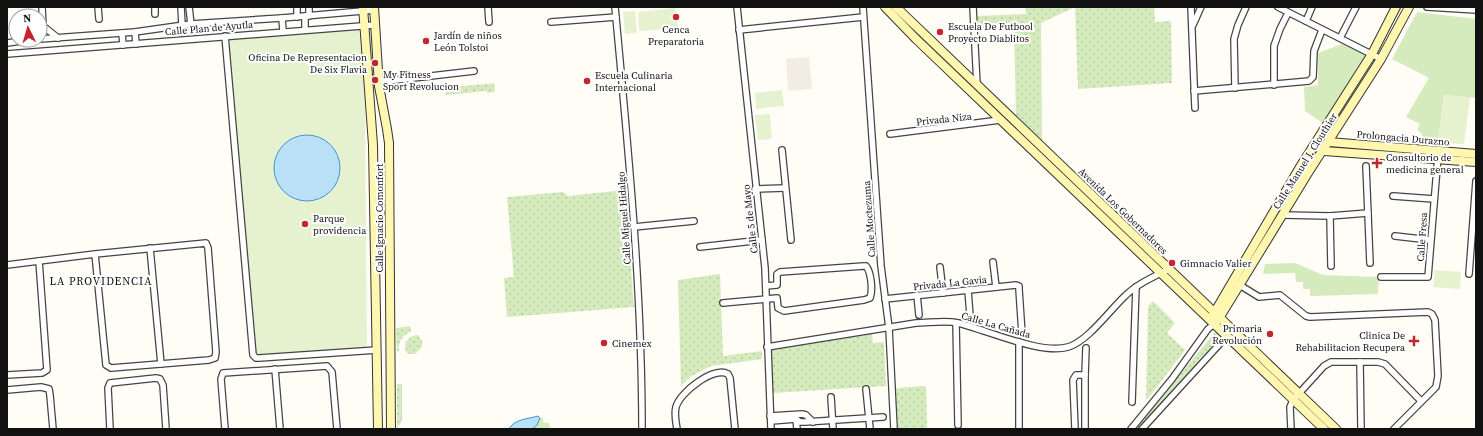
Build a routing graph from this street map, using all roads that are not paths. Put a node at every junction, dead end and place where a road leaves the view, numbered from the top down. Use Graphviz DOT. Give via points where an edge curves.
graph roads {
  1 [pos="98,7"];
  2 [pos="155,7"];
  3 [pos="181,7"];
  4 [pos="189,7"];
  5 [pos="297,7"];
  6 [pos="309,7"];
  7 [pos="488,7"];
  8 [pos="615,7"];
  9 [pos="737,7"];
  10 [pos="863,7"];
  11 [pos="885,7"];
  12 [pos="896,7"];
  13 [pos="973,7"];
  14 [pos="1191,7"];
  15 [pos="1201,7"];
  16 [pos="1246,7"];
  17 [pos="1278,7"];
  18 [pos="1312,7"];
  19 [pos="1356,7"];
  20 [pos="1396,7"];
  21 [pos="1409,7"];
  22 [pos="1427,7"];
  23 [pos="374,8"];
  24 [pos="363,9"];
  25 [pos="1476,10"];
  26 [pos="1288,13"];
  27 [pos="155,14"];
  28 [pos="307,16"];
  29 [pos="297,17"];
  30 [pos="616,17"];
  31 [pos="864,17"];
  32 [pos="282,18"];
  33 [pos="99,19"];
  34 [pos="1306,21"];
  35 [pos="489,22"];
  36 [pos="551,22"];
  37 [pos="191,24"];
  38 [pos="182,25"];
  39 [pos="364,25"];
  40 [pos="374,25"];
  41 [pos="1192,27"];
  42 [pos="306,30"];
  43 [pos="740,30"];
  44 [pos="1322,30"];
  45 [pos="48,32"];
  46 [pos="135,32"];
  47 [pos="283,32"];
  48 [pos="122,33"];
  49 [pos="225,36"];
  50 [pos="58,38"];
  51 [pos="1340,38"];
  52 [pos="48,39"];
  53 [pos="136,44"];
  54 [pos="123,45"];
  55 [pos="7,54"];
  56 [pos="1372,54"];
  57 [pos="1381,59"];
  58 [pos="474,71"];
  59 [pos="379,82"];
  60 [pos="977,85"];
  61 [pos="1274,85"];
  62 [pos="1234,88"];
  63 [pos="1194,91"];
  64 [pos="1195,108"];
  65 [pos="1000,120"];
  66 [pos="1022,129"];
  67 [pos="890,134"];
  68 [pos="1016,135"];
  69 [pos="1329,142"];
  70 [pos="1366,149"];
  71 [pos="782,150"];
  72 [pos="1324,150"];
  73 [pos="1476,154"];
  74 [pos="1438,155"];
  75 [pos="1476,162"];
  76 [pos="1366,166"];
  77 [pos="1476,181"];
  78 [pos="786,188"];
  79 [pos="755,189"];
  80 [pos="1392,196"];
  81 [pos="1434,199"];
  82 [pos="1368,213"];
  83 [pos="1283,215"];
  84 [pos="1330,216"];
  85 [pos="694,221"];
  86 [pos="634,227"];
  87 [pos="1395,236"];
  88 [pos="762,240"];
  89 [pos="791,240"];
  90 [pos="1430,240"];
  91 [pos="700,247"];
  92 [pos="150,248"];
  93 [pos="95,254"];
  94 [pos="39,261"];
  95 [pos="994,262"];
  96 [pos="1370,263"];
  97 [pos="7,265"];
  98 [pos="1331,266"];
  99 [pos="940,267"];
  100 [pos="1169,269"];
  101 [pos="1160,273"];
  102 [pos="1469,274"];
  103 [pos="1381,278"];
  104 [pos="1236,282"];
  105 [pos="766,286"];
  106 [pos="996,287"];
  107 [pos="1136,287"];
  108 [pos="968,290"];
  109 [pos="943,293"];
  110 [pos="917,295"];
  111 [pos="766,298"];
  112 [pos="885,299"];
  113 [pos="723,303"];
  114 [pos="919,314"];
  115 [pos="1218,314"];
  116 [pos="970,316"];
  117 [pos="956,323"];
  118 [pos="1211,324"];
  119 [pos="889,328"];
  120 [pos="1022,334"];
  121 [pos="1226,337"];
  122 [pos="1019,342"];
  123 [pos="767,347"];
  124 [pos="1086,348"];
  125 [pos="377,350"];
  126 [pos="1360,362"];
  127 [pos="161,364"];
  128 [pos="275,369"];
  129 [pos="7,375"];
  130 [pos="1085,375"];
  131 [pos="866,389"];
  132 [pos="7,390"];
  133 [pos="1299,394"];
  134 [pos="831,397"];
  135 [pos="1293,400"];
  136 [pos="1421,401"];
  137 [pos="1132,402"];
  138 [pos="883,417"];
  139 [pos="770,418"];
  140 [pos="870,418"];
  141 [pos="796,419"];
  142 [pos="833,420"];
  143 [pos="813,422"];
  144 [pos="958,425"];
  145 [pos="1291,428"];
  146 [pos="53,429"];
  147 [pos="110,429"];
  148 [pos="166,429"];
  149 [pos="225,429"];
  150 [pos="280,429"];
  151 [pos="337,429"];
  152 [pos="378,429"];
  153 [pos="391,429"];
  154 [pos="642,429"];
  155 [pos="677,429"];
  156 [pos="735,429"];
  157 [pos="771,429"];
  158 [pos="797,429"];
  159 [pos="833,429"];
  160 [pos="870,429"];
  161 [pos="894,429"];
  162 [pos="1019,429"];
  163 [pos="1075,429"];
  164 [pos="1085,429"];
  165 [pos="1131,429"];
  166 [pos="1142,429"];
  167 [pos="1324,429"];
  168 [pos="1336,429"];
  169 [pos="1362,429"];
  170 [pos="1394,429"];
  1 -- 33 [label="street"];
  2 -- 27 [label="street"];
  3 -- 38 [label="street"];
  4 -- 37 [label="street"];
  5 -- 29 [label="street"];
  6 -- 28 [label="street"];
  7 -- 35 [label="street"];
  8 -- 30 [label="street, Calle Miguel Hidalgo"];
  9 -- 43 [label="street, Calle 5 de Mayo"];
  10 -- 31 [label="street, Calle Moctezuma"];
  11 -- 65 [label="street, Avenida Los Gobernadores"];
  12 -- 60 [label="street, Avenida Los Gobernadores"];
  13 -- 60 [label="street"];
  14 -- 41 [label="street"];
  15 -- 41 [label="street"];
  16 -- 62 [label="street" via="1234,39"];
  17 -- 26 [label="street"];
  18 -- 34 [label="street"];
  19 -- 51 [label="street"];
  20 -- 56 [label="street, Calle Manuel J. Clouthier"];
  21 -- 57 [label="street, Calle Manuel J. Clouthier"];
  22 -- 25 [label="street"];
  23 -- 24 [label="street, Calle Plan de Ayutla"];
  23 -- 40 [label="street, Calle Ignacio Comonfort"];
  24 -- 28 [label="street, Calle Plan de Ayutla"];
  24 -- 39 [label="street, Calle Ignacio Comonfort"];
  26 -- 34 [label="street"];
  26 -- 61 [label="street" via="1274,46"];
  28 -- 29 [label="street, Calle Plan de Ayutla"];
  28 -- 42 [label="street"];
  29 -- 32 [label="street, Calle Plan de Ayutla"];
  30 -- 36 [label="street"];
  30 -- 86 [label="street, Calle Miguel Hidalgo"];
  31 -- 43 [label="street"];
  31 -- 112 [label="street, Calle Moctezuma"];
  32 -- 37 [label="street, Calle Plan de Ayutla"];
  32 -- 47 [label="street"];
  34 -- 44 [label="street"];
  37 -- 38 [label="street, Calle Plan de Ayutla"];
  38 -- 46 [label="street, Calle Plan de Ayutla"];
  39 -- 40 [label="street, Calle Plan de Ayutla"];
  39 -- 42 [label="street, Calle Plan de Ayutla"];
  39 -- 125 [label="street, Calle Ignacio Comonfort" via="372,145"];
  40 -- 59 [label="street, Calle Ignacio Comonfort"];
  41 -- 63 [label="street"];
  42 -- 47 [label="street, Calle Plan de Ayutla"];
  43 -- 79 [label="street, Calle 5 de Mayo"];
  44 -- 51 [label="street"];
  44 -- 61 [label="street" via="1314,52 1313,78 1309,81"];
  45 -- 50 [label="street"];
  46 -- 48 [label="street, Calle Plan de Ayutla"];
  46 -- 53 [label="street"];
  47 -- 49 [label="street, Calle Plan de Ayutla"];
  48 -- 50 [label="street, Calle Plan de Ayutla"];
  48 -- 54 [label="street"];
  49 -- 53 [label="street, Calle Plan de Ayutla"];
  49 -- 125 [label="street" via="253,355 259,358"];
  50 -- 52 [label="street, Calle Plan de Ayutla"];
  51 -- 56 [label="street"];
  53 -- 54 [label="street, Calle Plan de Ayutla"];
  54 -- 55 [label="street, Calle Plan de Ayutla"];
  56 -- 57 [label="street"];
  56 -- 104 [label="street, Calle Manuel J. Clouthier" via="1300,167"];
  57 -- 69 [label="street, Calle Manuel J. Clouthier"];
  58 -- 59 [label="street"];
  59 -- 153 [label="street, Calle Ignacio Comonfort" via="389,143"];
  60 -- 66 [label="street, Avenida Los Gobernadores"];
  61 -- 62 [label="street"];
  62 -- 63 [label="street"];
  63 -- 64 [label="street"];
  65 -- 67 [label="street, Privada Niza"];
  65 -- 68 [label="street, Avenida Los Gobernadores"];
  66 -- 68 [label="street"];
  66 -- 100 [label="street, Avenida Los Gobernadores"];
  68 -- 101 [label="street, Avenida Los Gobernadores"];
  69 -- 70 [label="street, Prolongacia Durazno"];
  69 -- 72 [label="street, Calle Manuel J. Clouthier"];
  70 -- 72 [label="street, Prolongacia Durazno"];
  70 -- 74 [label="street, Prolongacia Durazno"];
  71 -- 78 [label="street"];
  72 -- 83 [label="street, Calle Manuel J. Clouthier"];
  73 -- 74 [label="street, Prolongacia Durazno"];
  74 -- 75 [label="street, Prolongacia Durazno"];
  74 -- 81 [label="street, Calle Fresa"];
  76 -- 82 [label="street"];
  77 -- 102 [label="street"];
  78 -- 79 [label="street"];
  78 -- 89 [label="street"];
  79 -- 88 [label="street, Calle 5 de Mayo"];
  80 -- 81 [label="street"];
  81 -- 90 [label="street, Calle Fresa"];
  82 -- 84 [label="street"];
  82 -- 96 [label="street"];
  83 -- 84 [label="street"];
  83 -- 104 [label="street, Calle Manuel J. Clouthier"];
  84 -- 98 [label="street"];
  85 -- 86 [label="street"];
  86 -- 154 [label="street, Calle Miguel Hidalgo"];
  87 -- 90 [label="street"];
  88 -- 91 [label="street"];
  88 -- 105 [label="street, Calle 5 de Mayo"];
  90 -- 103 [label="street, Calle Fresa" via="1428,277"];
  92 -- 93 [label="street"];
  92 -- 127 [label="street"];
  92 -- 127 [label="street" via="204,243 208,248 216,352 214,358"];
  93 -- 94 [label="street"];
  93 -- 127 [label="street" via="106,365 111,368"];
  94 -- 97 [label="street"];
  94 -- 129 [label="street" via="47,370 42,373"];
  95 -- 106 [label="street"];
  99 -- 109 [label="street"];
  100 -- 101 [label="street, Calle La Cañada"];
  100 -- 115 [label="street, Avenida Los Gobernadores"];
  101 -- 107 [label="street, Calle La Cañada"];
  101 -- 118 [label="street, Avenida Los Gobernadores"];
  104 -- 115 [label="street, Calle Manuel J. Clouthier"];
  104 -- 136 [label="street" via="1259,297 1280,295 1310,317 1428,312 1432,314 1435,320 1438,379 1436,387"];
  105 -- 111 [label="street, Calle 5 de Mayo"];
  105 -- 111 [label="street" via="777,285 777,274 780,272 866,266 869,270 871,293 870,298 864,300 784,311 778,308 777,298"];
  106 -- 108 [label="street, Privada La Gavia"];
  106 -- 120 [label="street, Privada La Gavia" via="1019,286"];
  107 -- 122 [label="street, Calle La Cañada" via="1079,342 1069,347 1046,348"];
  107 -- 137 [label="street"];
  108 -- 109 [label="street, Privada La Gavia"];
  108 -- 116 [label="street"];
  109 -- 110 [label="street, Privada La Gavia"];
  110 -- 112 [label="street, Privada La Gavia"];
  110 -- 114 [label="street"];
  111 -- 113 [label="street"];
  111 -- 123 [label="street, Calle 5 de Mayo"];
  112 -- 119 [label="street, Calle Moctezuma"];
  115 -- 118 [label="street, Calle Manuel J. Clouthier"];
  115 -- 133 [label="street, Avenida Los Gobernadores"];
  117 -- 119 [label="street, Calle La Cañada" via="916,323"];
  117 -- 122 [label="street, Calle La Cañada"];
  117 -- 144 [label="street"];
  118 -- 121 [label="street, Avenida Los Gobernadores"];
  118 -- 165 [label="street" via="1172,379"];
  119 -- 123 [label="street, Calle La Cañada"];
  119 -- 161 [label="street, Calle Moctezuma"];
  121 -- 135 [label="street, Avenida Los Gobernadores"];
  121 -- 166 [label="street"];
  122 -- 162 [label="street"];
  123 -- 139 [label="street, Calle 5 de Mayo"];
  124 -- 130 [label="street"];
  125 -- 152 [label="street, Calle Ignacio Comonfort"];
  126 -- 133 [label="street" via="1327,363"];
  126 -- 136 [label="street" via="1385,364"];
  126 -- 169 [label="street"];
  128 -- 149 [label="street" via="223,373 221,379"];
  128 -- 150 [label="street"];
  128 -- 151 [label="street" via="323,366 331,368"];
  130 -- 163 [label="street" via="1076,376 1073,380"];
  130 -- 164 [label="street"];
  131 -- 140 [label="street"];
  132 -- 146 [label="street" via="41,387 49,389"];
  133 -- 135 [label="street"];
  133 -- 168 [label="street, Avenida Los Gobernadores"];
  134 -- 142 [label="street"];
  135 -- 145 [label="street" via="1290,407"];
  135 -- 167 [label="street, Avenida Los Gobernadores"];
  136 -- 170 [label="street"];
  138 -- 140 [label="street"];
  139 -- 141 [label="street"];
  139 -- 143 [label="street" via="802,414"];
  139 -- 157 [label="street, Calle 5 de Mayo"];
  140 -- 142 [label="street"];
  140 -- 160 [label="street"];
  141 -- 143 [label="street" via="800,422"];
  141 -- 158 [label="street"];
  142 -- 143 [label="street"];
  142 -- 159 [label="street"];
  147 -- 148 [label="street" via="110,383 156,378 160,379 163,385"];
  155 -- 156 [label="street" via="676,407 684,394 710,375 721,372 728,374 730,378"];
}
